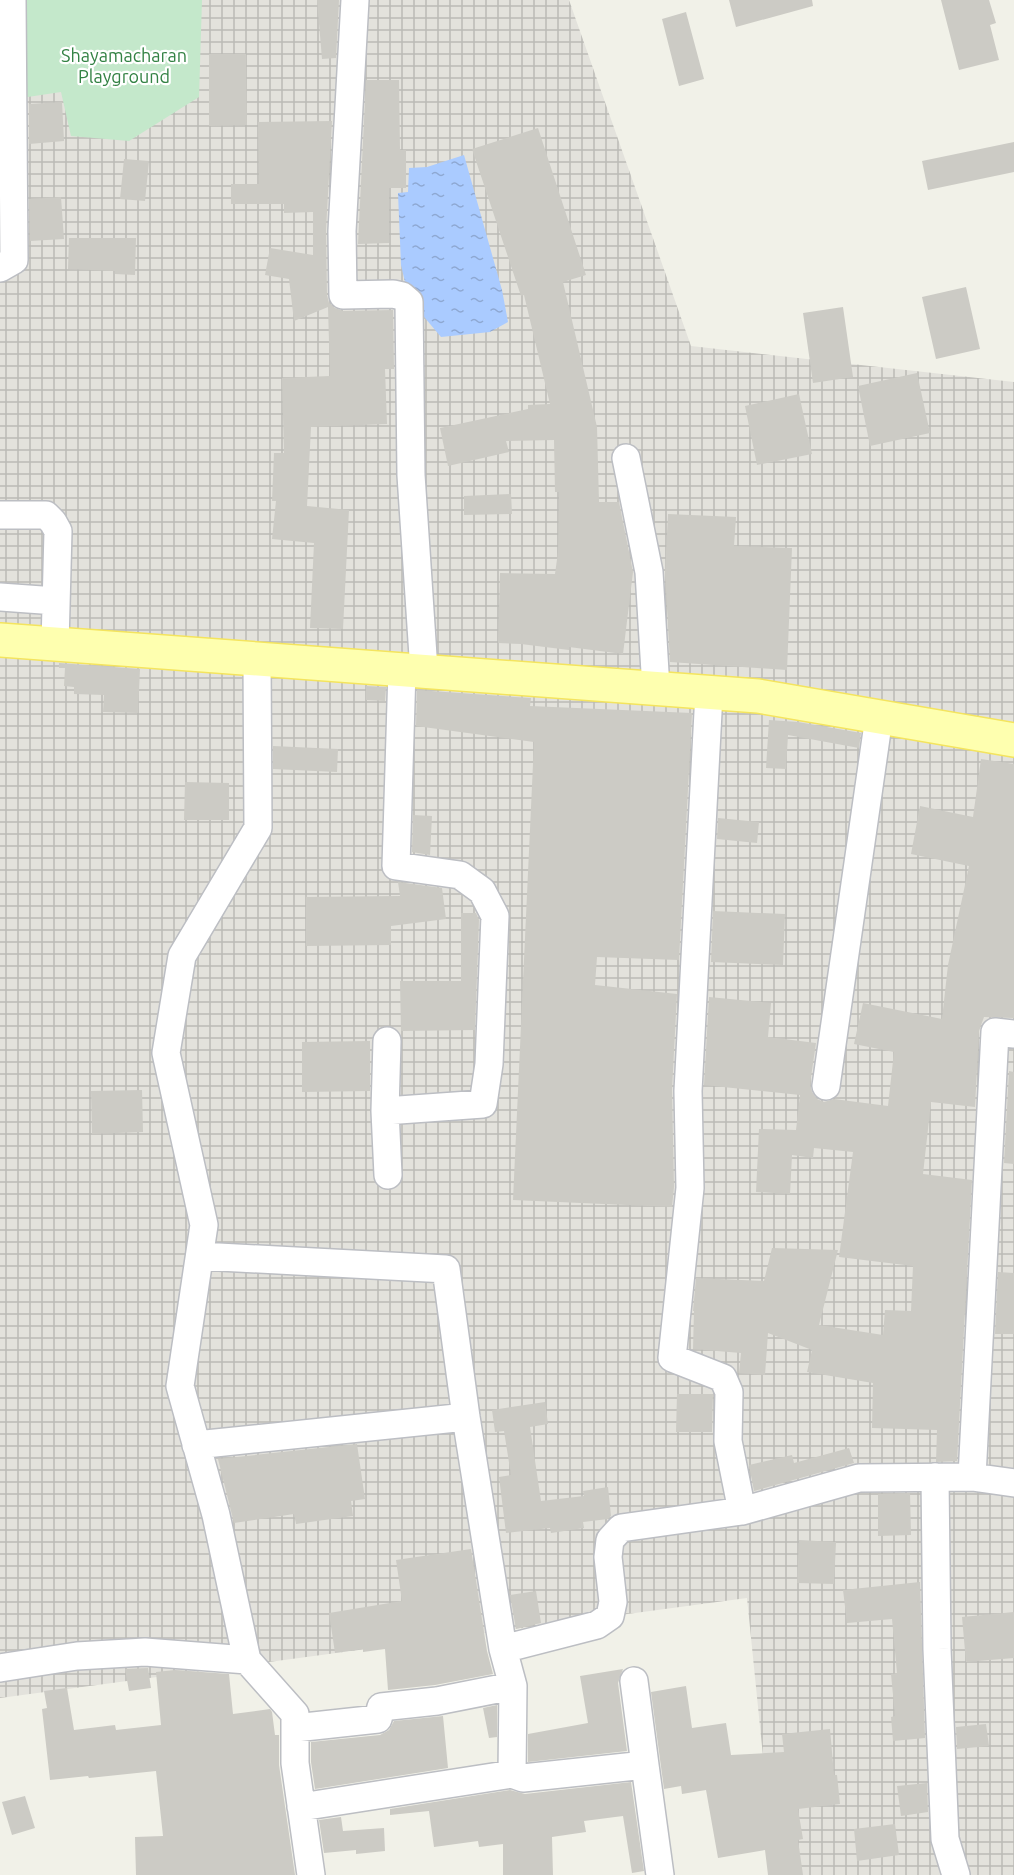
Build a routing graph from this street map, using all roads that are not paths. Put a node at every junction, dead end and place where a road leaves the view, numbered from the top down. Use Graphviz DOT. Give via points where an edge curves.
graph roads {
  1 [pos="12,0"];
  2 [pos="355,0"];
  3 [pos="0,268"];
  4 [pos="626,458"];
  5 [pos="0,515"];
  6 [pos="0,597"];
  7 [pos="56,601"];
  8 [pos="0,640"];
  9 [pos="55,644"];
  10 [pos="257,659"];
  11 [pos="413,671"];
  12 [pos="656,689"];
  13 [pos="709,693"];
  14 [pos="879,717"];
  15 [pos="1014,740"];
  16 [pos="1014,1034"];
  17 [pos="387,1041"];
  18 [pos="826,1086"];
  19 [pos="385,1111"];
  20 [pos="388,1175"];
  21 [pos="200,1256"];
  22 [pos="466,1417"];
  23 [pos="196,1445"];
  24 [pos="935,1477"];
  25 [pos="972,1477"];
  26 [pos="1014,1484"];
  27 [pos="742,1511"];
  28 [pos="503,1649"];
  29 [pos="247,1660"];
  30 [pos="0,1668"];
  31 [pos="634,1682"];
  32 [pos="513,1686"];
  33 [pos="295,1728"];
  34 [pos="645,1765"];
  35 [pos="513,1774"];
  36 [pos="301,1807"];
  37 [pos="311,1875"];
  38 [pos="660,1875"];
  39 [pos="956,1875"];
  1 -- 3 [label="street" via="14,260"];
  2 -- 11 [label="street" via="342,231 343,295 393,294 409,302"];
  4 -- 12 [label="street" via="649,572"];
  5 -- 7 [label="street" via="46,515 53,522 57,531"];
  6 -- 7 [label="street"];
  7 -- 9 [label="street"];
  8 -- 9 [label="main road"];
  9 -- 10 [label="main road"];
  10 -- 11 [label="main road"];
  10 -- 21 [label="street" via="258,828 182,956 166,1053 204,1226"];
  11 -- 12 [label="main road"];
  11 -- 19 [label="street" via="396,866 460,875 482,891 495,916 489,1064 483,1104"];
  12 -- 13 [label="main road"];
  13 -- 14 [label="main road" via="758,696"];
  13 -- 27 [label="street" via="688,1091 690,1188 672,1358 723,1378 729,1392 728,1441"];
  14 -- 15 [label="main road"];
  14 -- 18 [label="street"];
  16 -- 25 [label="street" via="995,1032"];
  17 -- 19 [label="street"];
  19 -- 20 [label="street"];
  21 -- 22 [label="street" via="446,1269"];
  21 -- 23 [label="street" via="180,1386"];
  22 -- 23 [label="street"];
  22 -- 28 [label="street"];
  23 -- 29 [label="street" via="216,1515"];
  24 -- 25 [label="street"];
  24 -- 27 [label="street" via="859,1478"];
  24 -- 39 [label="street" via="945,1839"];
  25 -- 26 [label="street"];
  27 -- 28 [label="street" via="621,1528 610,1540 610,1616 597,1625"];
  28 -- 32 [label="street"];
  29 -- 30 [label="street" via="145,1652 77,1656"];
  29 -- 33 [label="street" via="295,1714"];
  31 -- 34 [label="street"];
  32 -- 33 [label="street" via="381,1707 378,1719"];
  32 -- 35 [label="street"];
  33 -- 36 [label="street"];
  34 -- 35 [label="street" via="532,1778"];
  34 -- 38 [label="street"];
  35 -- 36 [label="street"];
  36 -- 37 [label="street"];
}
